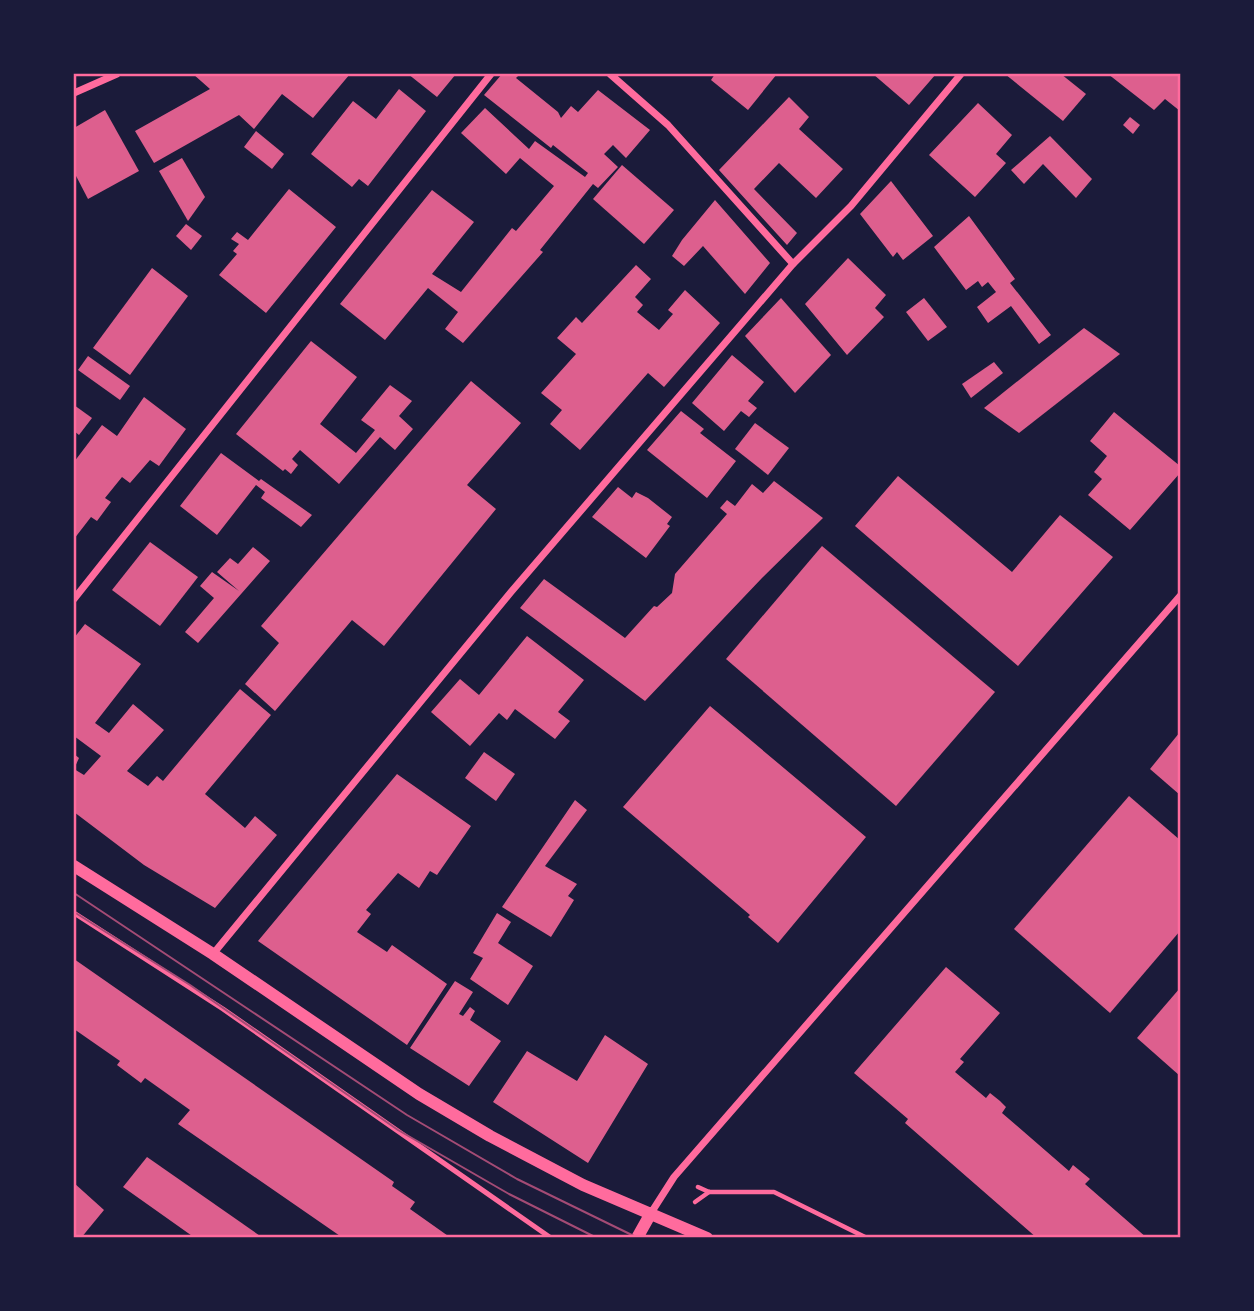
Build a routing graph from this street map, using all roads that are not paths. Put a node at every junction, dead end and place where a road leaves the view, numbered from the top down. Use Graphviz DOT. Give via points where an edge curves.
graph roads {
  1 [pos="117,74"];
  2 [pos="491,74"];
  3 [pos="610,74"];
  4 [pos="961,74"];
  5 [pos="74,93"];
  6 [pos="793,264"];
  7 [pos="1181,596"];
  8 [pos="74,599"];
  9 [pos="74,866"];
  10 [pos="74,913"];
  11 [pos="213,954"];
  12 [pos="651,1213"];
  13 [pos="551,1237"];
  14 [pos="637,1237"];
  15 [pos="707,1237"];
  1 -- 5 [label="street"];
  2 -- 8 [label="street"];
  3 -- 6 [label="street" via="668,125"];
  4 -- 6 [label="street" via="850,206"];
  6 -- 11 [label="street" via="511,592"];
  7 -- 12 [label="street" via="674,1177"];
  9 -- 11 [label="street"];
  10 -- 13 [label="lane" via="223,1009"];
  11 -- 12 [label="street" via="443,1108 583,1185"];
  12 -- 14 [label="street"];
  12 -- 15 [label="street"];
}
